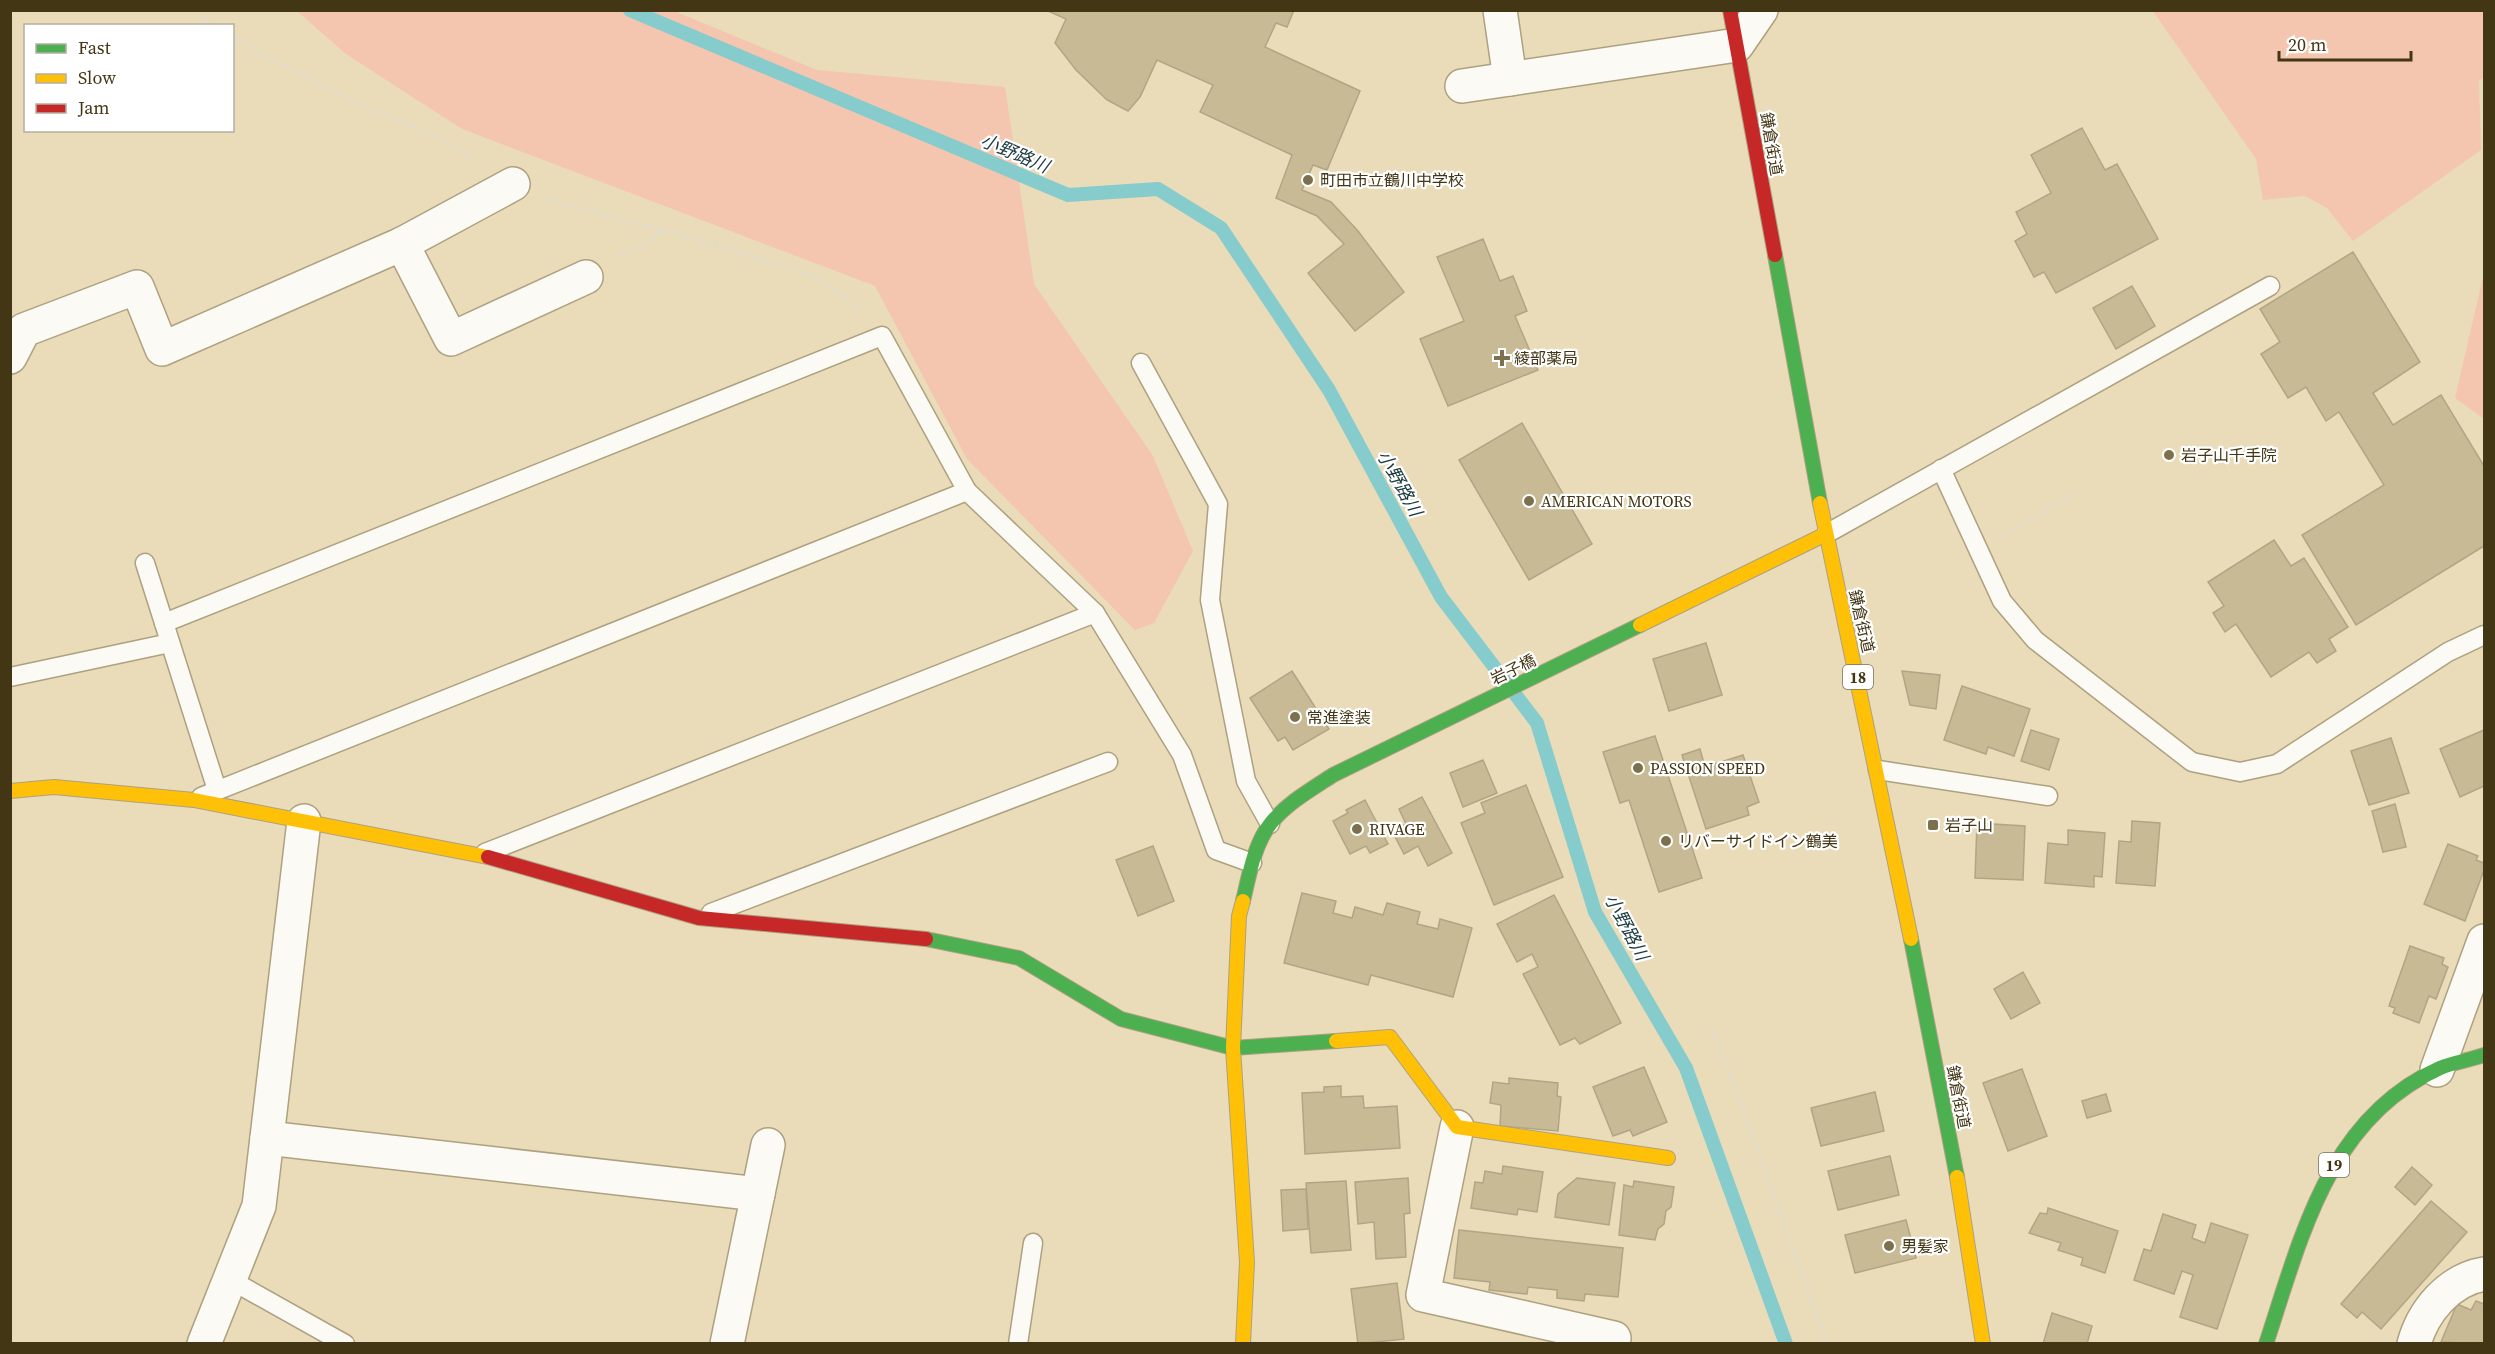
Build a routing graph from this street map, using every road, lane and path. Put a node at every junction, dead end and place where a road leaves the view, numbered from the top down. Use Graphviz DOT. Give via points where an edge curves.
graph roads {
  1 [pos="194,10"];
  2 [pos="1500,10"];
  3 [pos="1730,10"];
  4 [pos="1761,10"];
  5 [pos="214,24"];
  6 [pos="234,36"];
  7 [pos="1737,45"];
  8 [pos="1510,79"];
  9 [pos="1462,86"];
  10 [pos="513,184"];
  11 [pos="660,230"];
  12 [pos="650,243"];
  13 [pos="402,244"];
  14 [pos="586,277"];
  15 [pos="2270,286"];
  16 [pos="882,336"];
  17 [pos="10,357"];
  18 [pos="1141,363"];
  19 [pos="1941,470"];
  20 [pos="967,491"];
  21 [pos="2077,493"];
  22 [pos="1826,534"];
  23 [pos="1979,551"];
  24 [pos="145,563"];
  25 [pos="1095,612"];
  26 [pos="164,623"];
  27 [pos="2484,635"];
  28 [pos="170,643"];
  29 [pos="10,677"];
  30 [pos="1108,762"];
  31 [pos="1878,770"];
  32 [pos="217,790"];
  33 [pos="10,791"];
  34 [pos="2048,796"];
  35 [pos="194,800"];
  36 [pos="304,821"];
  37 [pos="1270,825"];
  38 [pos="480,855"];
  39 [pos="1252,863"];
  40 [pos="699,918"];
  41 [pos="2484,941"];
  42 [pos="1712,1030"];
  43 [pos="1233,1048"];
  44 [pos="2484,1055"];
  45 [pos="2437,1070"];
  46 [pos="1457,1127"];
  47 [pos="267,1138"];
  48 [pos="768,1145"];
  49 [pos="1668,1158"];
  50 [pos="758,1194"];
  51 [pos="1033,1243"];
  52 [pos="2484,1274"];
  53 [pos="229,1279"];
  54 [pos="1614,1338"];
  55 [pos="204,1344"];
  56 [pos="345,1344"];
  57 [pos="727,1344"];
  58 [pos="1018,1344"];
  59 [pos="1243,1344"];
  60 [pos="1827,1344"];
  61 [pos="1983,1344"];
  62 [pos="2266,1344"];
  63 [pos="2414,1344"];
  1 -- 5 [label="path"];
  2 -- 8 [label="street"];
  3 -- 7 [label="street, 鎌倉街道 / 18"];
  4 -- 7 [label="street"];
  6 -- 10 [label="path" via="368,108 433,134"];
  7 -- 8 [label="street"];
  7 -- 22 [label="street, 鎌倉街道 / 18"];
  8 -- 9 [label="street"];
  10 -- 11 [label="path" via="554,202"];
  10 -- 13 [label="street"];
  11 -- 12 [label="path"];
  11 -- 16 [label="path" via="814,276 849,301"];
  13 -- 14 [label="street" via="451,339"];
  13 -- 17 [label="street" via="162,349 137,287 24,330"];
  15 -- 19 [label="lane"];
  16 -- 20 [label="lane"];
  16 -- 26 [label="lane"];
  18 -- 37 [label="lane" via="1218,504 1210,600 1246,781"];
  19 -- 22 [label="lane"];
  19 -- 23 [label="lane"];
  20 -- 25 [label="lane"];
  20 -- 32 [label="lane"];
  21 -- 23 [label="path"];
  22 -- 31 [label="street, 鎌倉街道 / 18"];
  22 -- 37 [label="street, 岩子橋" via="1333,775 1295,800"];
  23 -- 27 [label="lane" via="2002,601 2035,640 2192,762 2240,772 2277,764 2448,652"];
  24 -- 26 [label="lane"];
  25 -- 38 [label="lane"];
  25 -- 39 [label="lane" via="1182,755 1216,850"];
  26 -- 28 [label="lane"];
  28 -- 29 [label="lane"];
  28 -- 32 [label="lane"];
  30 -- 40 [label="lane"];
  31 -- 34 [label="lane"];
  31 -- 61 [label="street, 鎌倉街道 / 18" via="1950,1135"];
  32 -- 35 [label="lane"];
  33 -- 35 [label="street" via="54,787"];
  35 -- 36 [label="street"];
  36 -- 38 [label="street"];
  36 -- 47 [label="street"];
  37 -- 39 [label="street, 岩子橋"];
  38 -- 40 [label="street"];
  39 -- 43 [label="street, 岩子橋" via="1239,916"];
  40 -- 43 [label="street" via="935,940 1019,958 1121,1019"];
  41 -- 45 [label="street"];
  42 -- 60 [label="path"];
  43 -- 46 [label="street" via="1390,1037"];
  43 -- 59 [label="street, 岩子橋" via="1246,1262"];
  44 -- 45 [label="street, 19"];
  45 -- 62 [label="street, 19" via="2398,1094 2359,1130 2329,1172 2310,1215"];
  46 -- 49 [label="street"];
  46 -- 54 [label="street" via="1423,1295"];
  47 -- 50 [label="street"];
  47 -- 53 [label="street" via="259,1206"];
  48 -- 50 [label="street"];
  50 -- 57 [label="street"];
  51 -- 58 [label="lane"];
  52 -- 63 [label="street" via="2444,1293 2419,1325"];
  53 -- 55 [label="street"];
  53 -- 56 [label="lane"];
}
